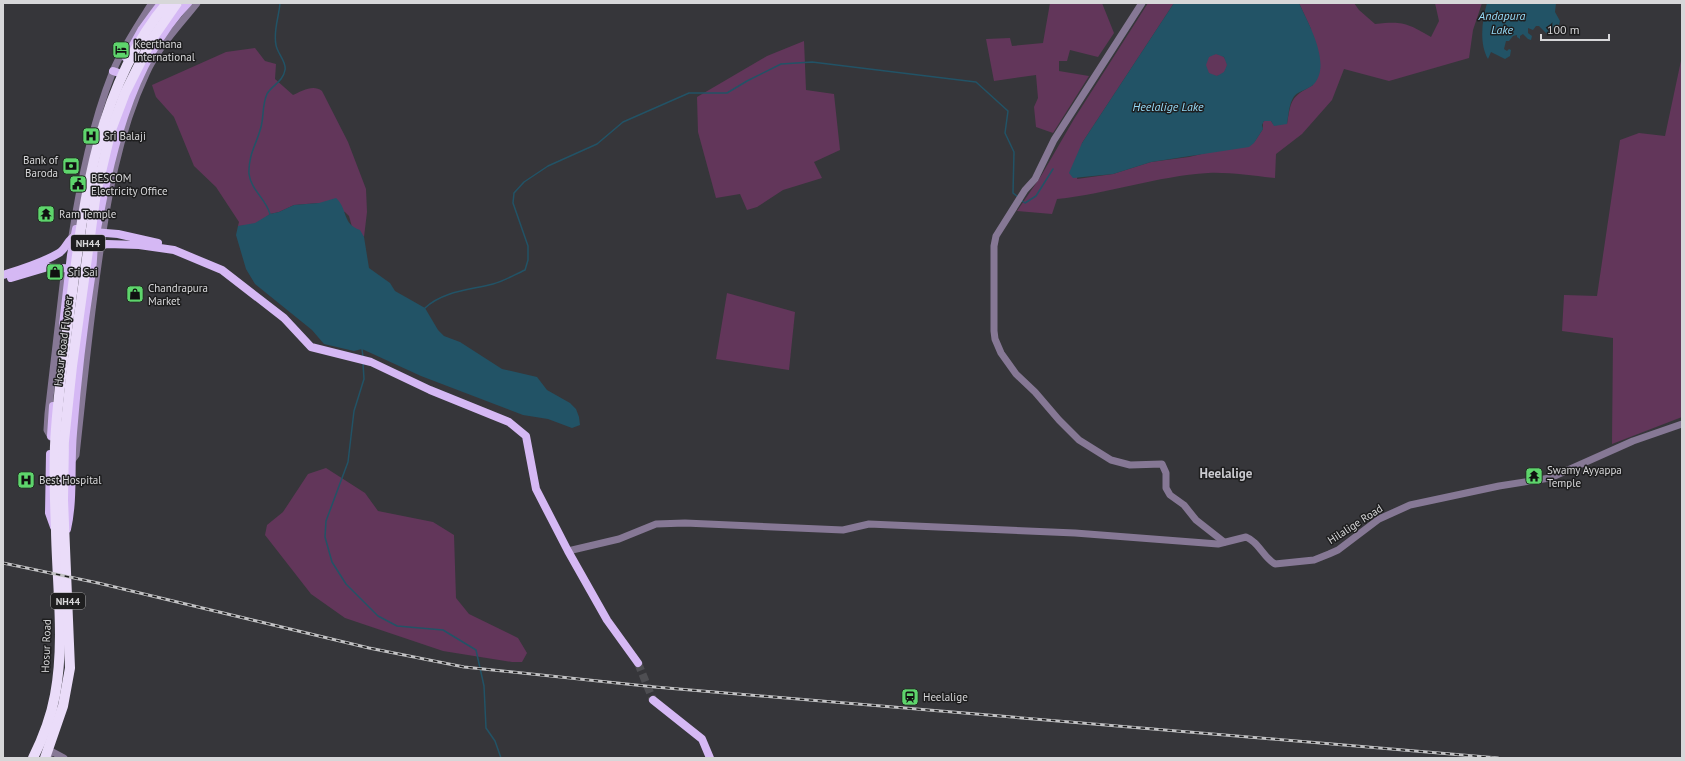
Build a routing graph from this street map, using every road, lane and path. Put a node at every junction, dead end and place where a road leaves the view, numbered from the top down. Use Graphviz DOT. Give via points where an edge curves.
graph roads {
  1 [pos="152,3"];
  2 [pos="161,3"];
  3 [pos="166,3"];
  4 [pos="177,3"];
  5 [pos="188,3"];
  6 [pos="197,3"];
  7 [pos="1142,3"];
  8 [pos="116,72"];
  9 [pos="101,122"];
  10 [pos="120,127"];
  11 [pos="100,232"];
  12 [pos="73,237"];
  13 [pos="97,246"];
  14 [pos="67,268"];
  15 [pos="222,270"];
  16 [pos="94,272"];
  17 [pos="3,275"];
  18 [pos="3,280"];
  19 [pos="65,310"];
  20 [pos="85,312"];
  21 [pos="1682,424"];
  22 [pos="51,437"];
  23 [pos="70,463"];
  24 [pos="59,500"];
  25 [pos="60,533"];
  26 [pos="1224,542"];
  27 [pos="568,551"];
  28 [pos="638,663"];
  29 [pos="653,700"];
  30 [pos="48,756"];
  31 [pos="33,758"];
  32 [pos="64,758"];
  33 [pos="710,758"];
  1 -- 8 [label="street" via="130,38"];
  2 -- 8 [label="main road"];
  3 -- 24 [label="highway, Hosur Road Flyover / NH44" via="134,51 117,89 101,136 87,196 80,229 60,379 56,431"];
  4 -- 24 [label="highway, Hosur Road Flyover / NH44" via="149,44 125,93 111,130 96,193 68,400"];
  5 -- 10 [label="main road" via="173,20 147,62"];
  6 -- 11 [label="street" via="153,60 140,88 120,148"];
  7 -- 26 [label="street" via="996,236 993,273 994,339 1016,374 1079,440 1111,460 1130,465 1162,464 1166,473 1166,488 1170,495"];
  8 -- 9 [label="main road"];
  8 -- 12 [label="street" via="103,99 84,169"];
  9 -- 10 [label="main road"];
  9 -- 12 [label="main road"];
  10 -- 11 [label="main road" via="112,156"];
  11 -- 12 [label="main road"];
  11 -- 13 [label="main road"];
  11 -- 15 [label="main road" via="176,246 205,258"];
  12 -- 14 [label="main road"];
  12 -- 17 [label="main road" via="62,251 53,256"];
  13 -- 15 [label="main road" via="139,245 174,250"];
  13 -- 16 [label="main road"];
  14 -- 16 [label="main road"];
  14 -- 18 [label="main road" via="48,267"];
  14 -- 19 [label="main road"];
  14 -- 22 [label="street" via="48,414 47,430"];
  15 -- 27 [label="main road" via="284,318 311,347 363,360 509,422 526,436 536,489"];
  16 -- 20 [label="main road"];
  16 -- 23 [label="street" via="76,455"];
  19 -- 20 [label="main road"];
  19 -- 22 [label="main road"];
  20 -- 23 [label="main road"];
  21 -- 26 [label="street, Hilalige Road" via="1633,441 1550,478 1410,505 1379,519 1338,550 1314,560 1275,564 1246,537"];
  22 -- 25 [label="main road" via="49,513"];
  23 -- 25 [label="main road" via="70,516"];
  24 -- 25 [label="highway, Hosur Road Flyover / NH44"];
  25 -- 30 [label="highway, Hosur Road / NH44" via="70,663 64,706"];
  25 -- 31 [label="highway, Hosur Road / NH44" via="58,674 48,722"];
  26 -- 27 [label="street, Hilalige Road" via="1218,544 1088,534 869,524 843,530 685,523 656,524 619,539"];
  27 -- 28 [label="main road" via="607,620"];
  29 -- 33 [label="main road" via="702,739"];
  30 -- 32 [label="street"];
}
